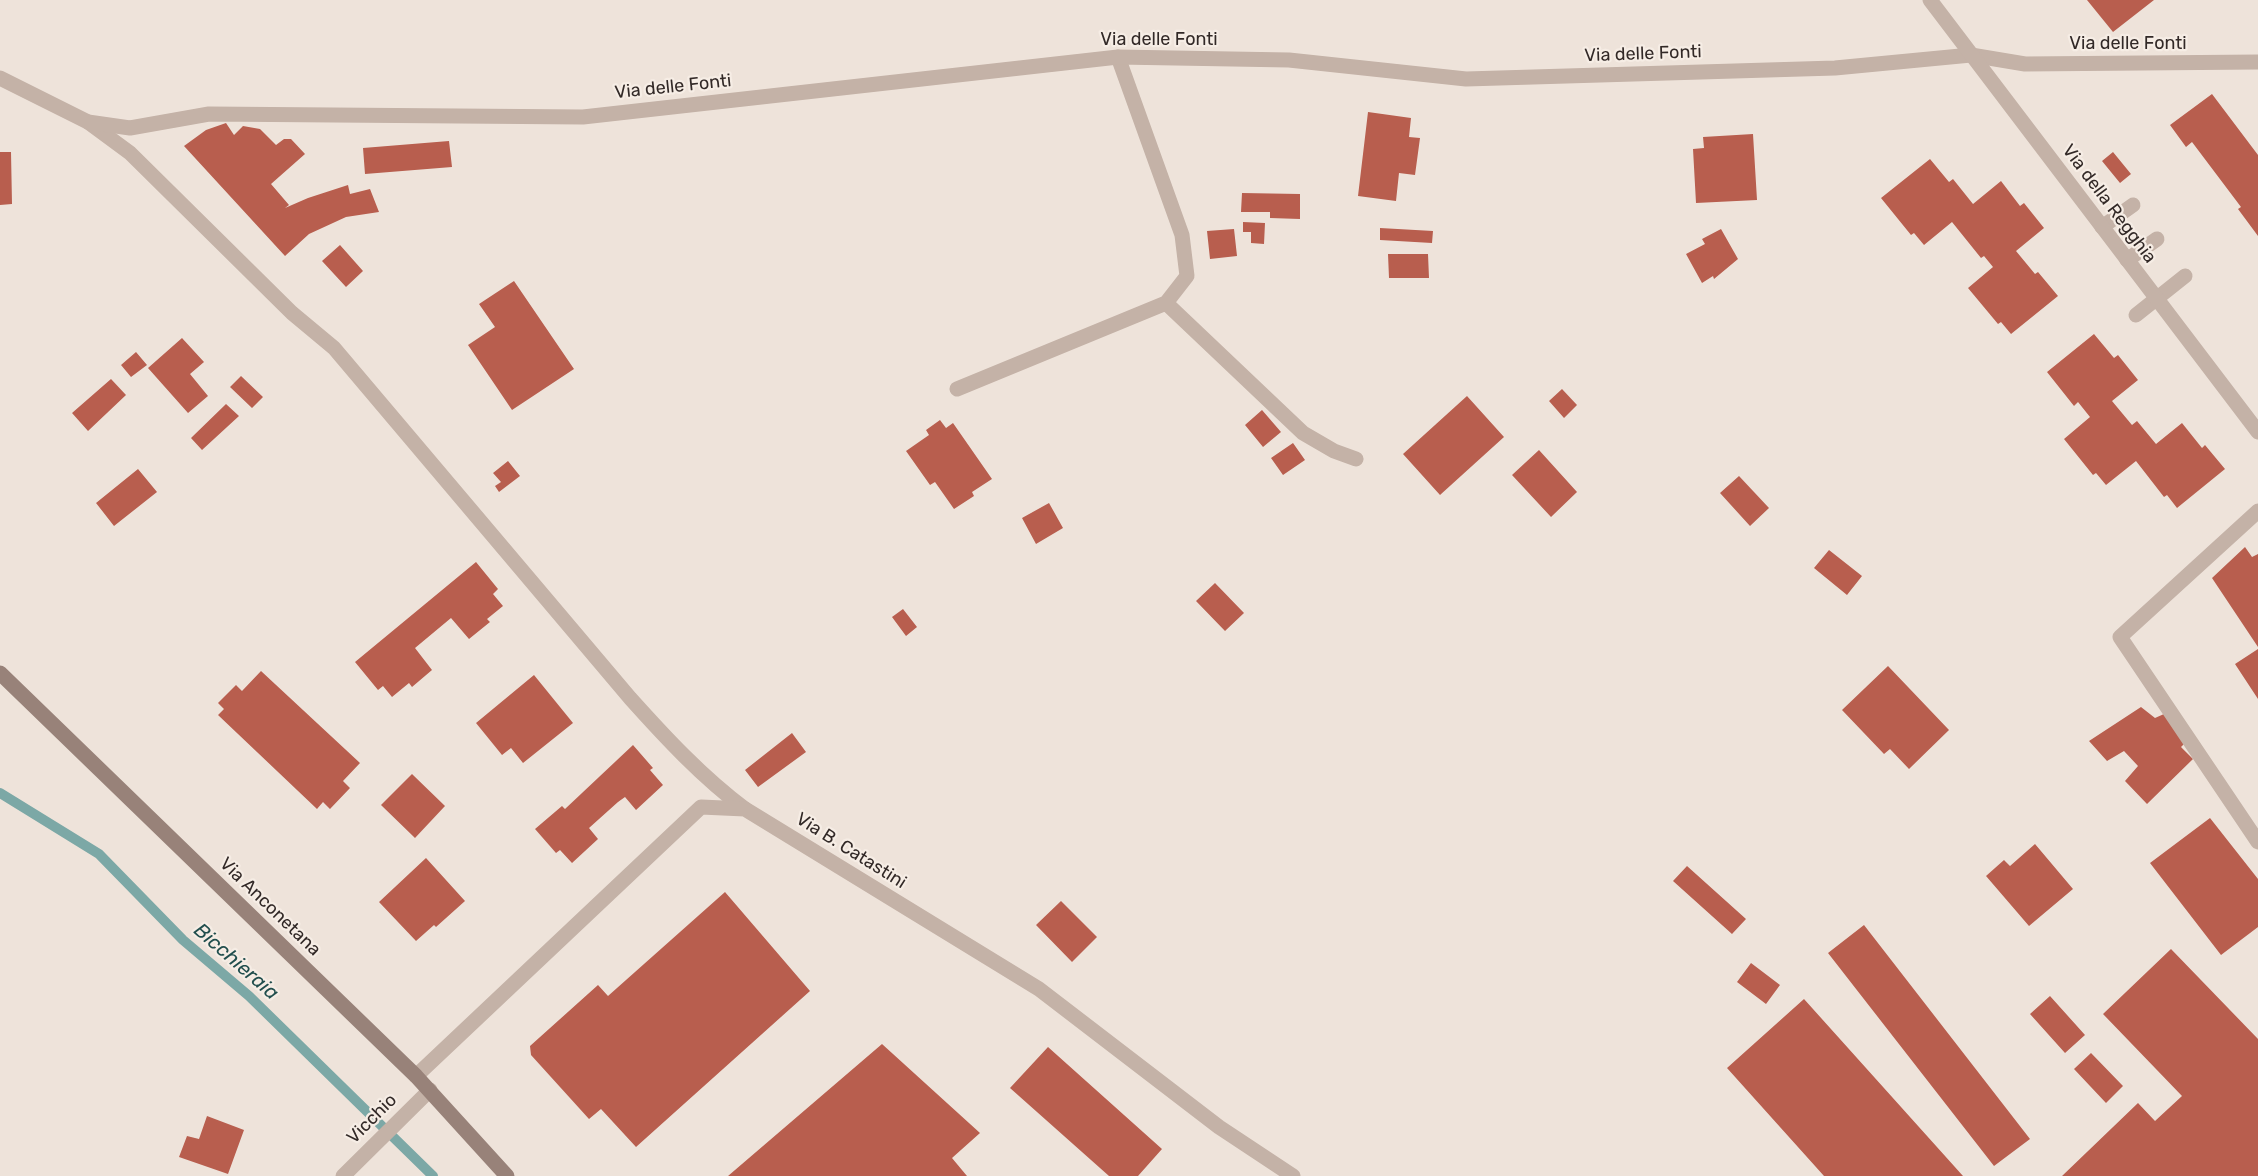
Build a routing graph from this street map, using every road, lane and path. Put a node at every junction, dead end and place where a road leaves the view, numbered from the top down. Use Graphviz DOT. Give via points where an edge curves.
graph roads {
  1 [pos="1930,0"];
  2 [pos="1971,55"];
  3 [pos="1118,57"];
  4 [pos="2258,63"];
  5 [pos="0,78"];
  6 [pos="88,122"];
  7 [pos="2133,205"];
  8 [pos="2102,227"];
  9 [pos="2157,239"];
  10 [pos="2127,260"];
  11 [pos="2186,276"];
  12 [pos="2156,298"];
  13 [pos="1166,303"];
  14 [pos="2136,315"];
  15 [pos="957,388"];
  16 [pos="2258,432"];
  17 [pos="1356,459"];
  18 [pos="2258,511"];
  19 [pos="0,673"];
  20 [pos="745,809"];
  21 [pos="2258,843"];
  22 [pos="416,1076"];
  23 [pos="430,1090"];
  24 [pos="343,1176"];
  25 [pos="507,1176"];
  26 [pos="1293,1176"];
  1 -- 2 [label="street, Via della Regghia"];
  2 -- 3 [label="street, Via delle Fonti" via="1835,68 1466,80 1289,60"];
  2 -- 4 [label="street, Via delle Fonti" via="2025,64"];
  2 -- 8 [label="street, Via della Regghia"];
  3 -- 6 [label="street, Via delle Fonti" via="583,117 209,114 130,128"];
  3 -- 13 [label="street" via="1182,235 1187,276"];
  5 -- 6 [label="street, Via delle Fonti"];
  6 -- 20 [label="street" via="130,153 292,313 334,348 637,706 690,761"];
  7 -- 8 [label="street"];
  8 -- 10 [label="street, Via della Regghia"];
  9 -- 10 [label="street"];
  10 -- 12 [label="street, Via della Regghia"];
  11 -- 12 [label="street"];
  12 -- 14 [label="street"];
  12 -- 16 [label="street, Via della Regghia"];
  13 -- 15 [label="street"];
  13 -- 17 [label="street" via="1303,433"];
  18 -- 21 [label="street" via="2120,636"];
  19 -- 22 [label="main road, Via Anconetana"];
  20 -- 22 [label="street, Via B. Catastini" via="700,807"];
  20 -- 26 [label="street, Via B. Catastini" via="1039,989 1219,1127"];
  22 -- 23 [label="main road, Via Anconetana"];
  23 -- 24 [label="street, Vicchio"];
  23 -- 25 [label="main road, Via Anconetana"];
}
